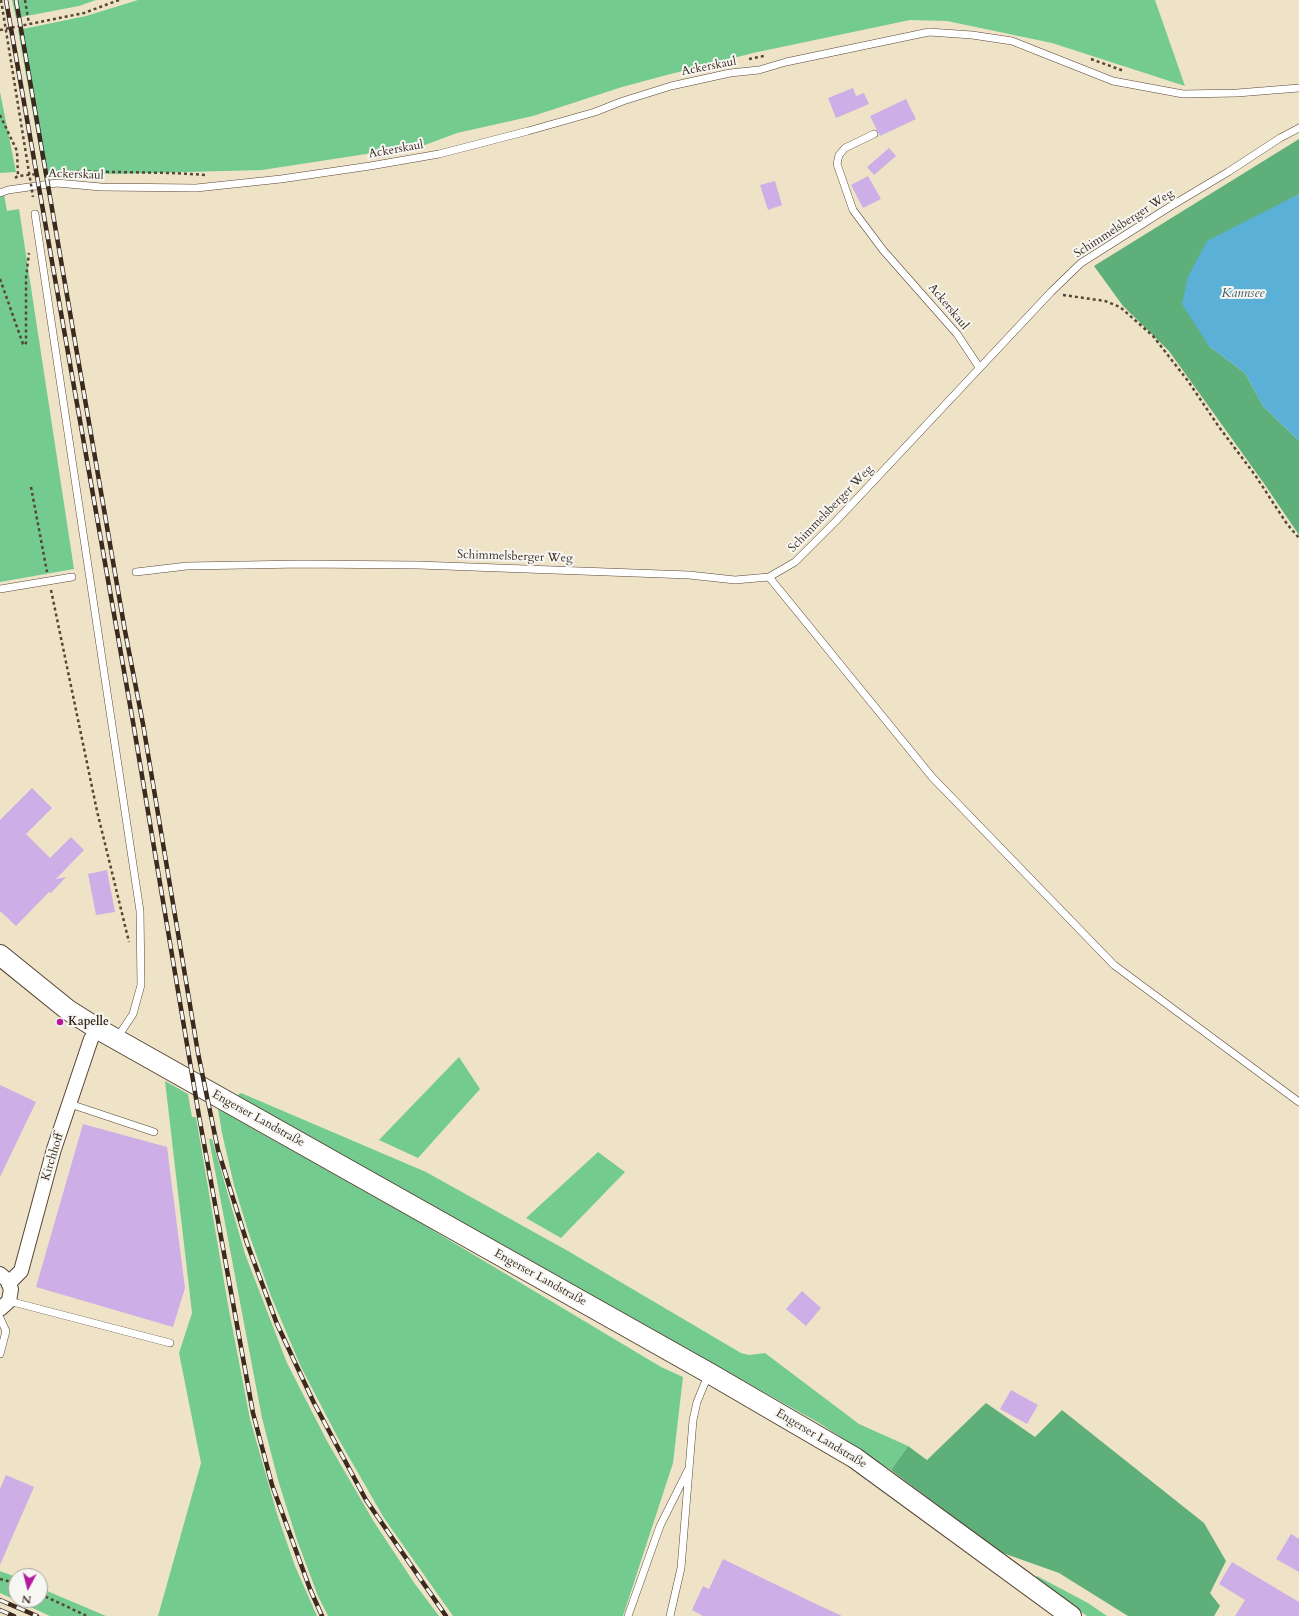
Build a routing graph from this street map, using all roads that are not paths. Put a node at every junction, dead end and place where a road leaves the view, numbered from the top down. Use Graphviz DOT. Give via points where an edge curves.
graph roads {
  1 [pos="1299,88"];
  2 [pos="1299,128"];
  3 [pos="874,134"];
  4 [pos="0,193"];
  5 [pos="35,214"];
  6 [pos="980,367"];
  7 [pos="136,572"];
  8 [pos="72,577"];
  9 [pos="769,577"];
  10 [pos="0,589"];
  11 [pos="0,955"];
  12 [pos="98,1029"];
  13 [pos="117,1039"];
  14 [pos="1299,1102"];
  15 [pos="70,1104"];
  16 [pos="154,1132"];
  17 [pos="5,1278"];
  18 [pos="4,1305"];
  19 [pos="0,1318"];
  20 [pos="170,1343"];
  21 [pos="0,1354"];
  22 [pos="709,1373"];
  23 [pos="690,1467"];
  24 [pos="628,1616"];
  25 [pos="670,1616"];
  26 [pos="1070,1616"];
  1 -- 4 [label="lane, Ackerskaul" via="1183,94 1113,81 1012,41 929,32 759,70 730,73 671,86 596,112 521,133 439,154 370,166 196,188 101,187 57,183"];
  2 -- 6 [label="lane, Schimmelsberger Weg" via="1081,263"];
  3 -- 6 [label="lane, Ackerskaul" via="845,148 839,155 837,164 853,210 883,250 957,334"];
  5 -- 13 [label="lane" via="140,911 141,985 133,1014"];
  6 -- 9 [label="lane, Schimmelsberger Weg" via="795,562"];
  7 -- 9 [label="lane, Schimmelsberger Weg" via="187,566 394,564 735,580"];
  8 -- 10 [label="lane"];
  9 -- 14 [label="lane" via="932,777 1114,965"];
  11 -- 12 [label="main road, Engerser Landstraße" via="68,1010"];
  12 -- 13 [label="main road, Engerser Landstraße"];
  12 -- 15 [label="street, Kirchhoff" via="91,1039"];
  13 -- 22 [label="main road, Engerser Landstraße"];
  15 -- 16 [label="lane"];
  15 -- 17 [label="street, Kirchhoff" via="54,1149 21,1271"];
  17 -- 18 [label="street" via="11,1289"];
  18 -- 20 [label="lane"];
  19 -- 21 [label="lane" via="6,1331"];
  22 -- 23 [label="lane" via="697,1402 693,1420"];
  22 -- 26 [label="main road, Engerser Landstraße" via="855,1458"];
  23 -- 24 [label="lane" via="660,1526"];
  23 -- 25 [label="lane" via="681,1568"];
}
